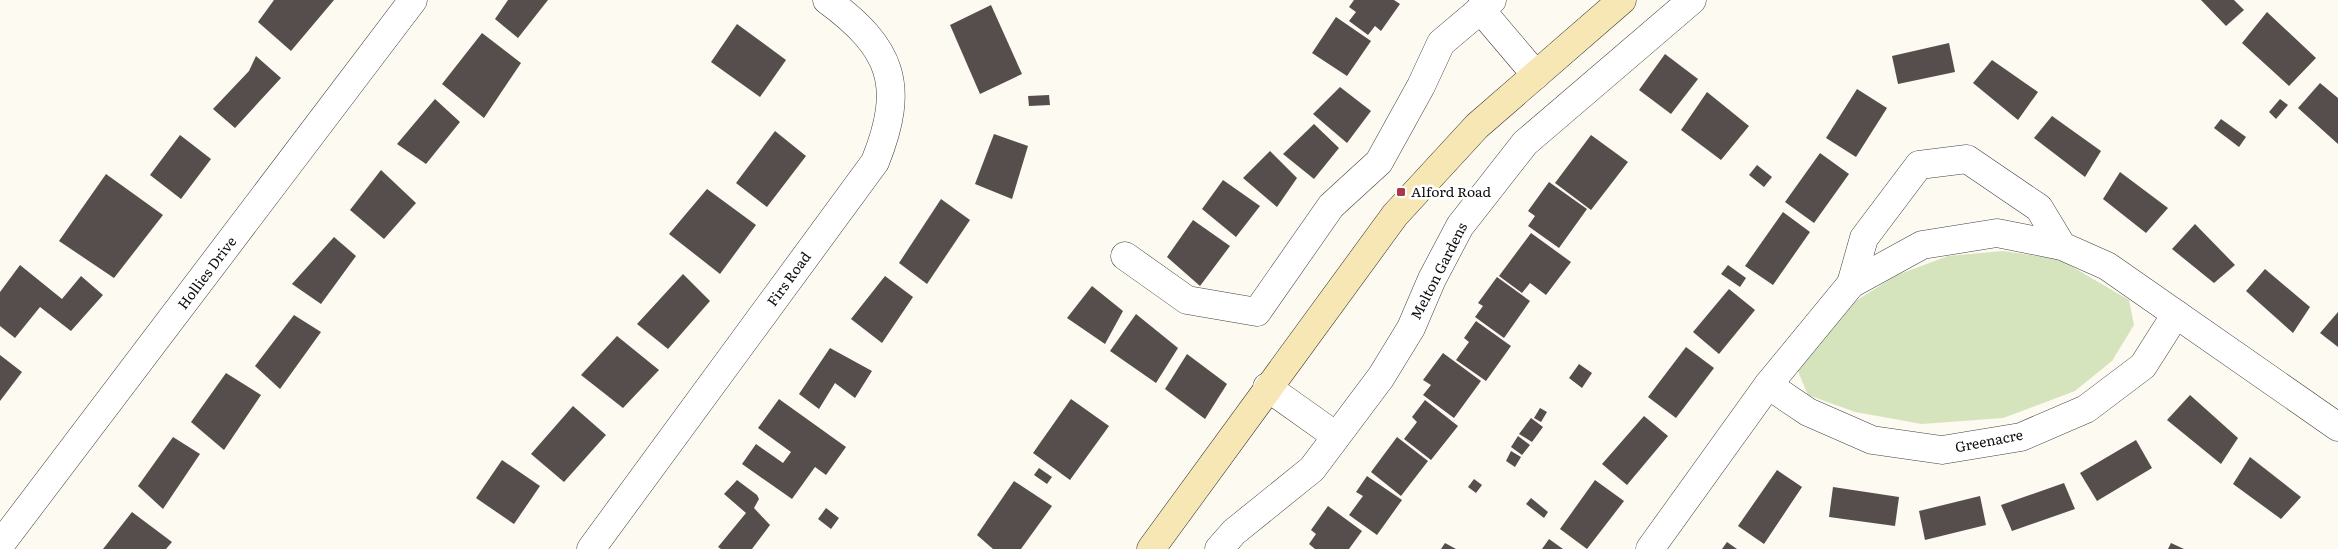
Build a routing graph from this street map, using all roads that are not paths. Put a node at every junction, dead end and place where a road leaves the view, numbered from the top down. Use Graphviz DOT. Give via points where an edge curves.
graph roads {
  1 [pos="413,0"];
  2 [pos="827,0"];
  3 [pos="1622,0"];
  4 [pos="1692,0"];
  5 [pos="1486,5"];
  6 [pos="1536,75"];
  7 [pos="2062,246"];
  8 [pos="1125,256"];
  9 [pos="1851,284"];
  10 [pos="2176,314"];
  11 [pos="1768,385"];
  12 [pos="1267,387"];
  13 [pos="2338,426"];
  14 [pos="1336,436"];
  15 [pos="0,545"];
  16 [pos="591,549"];
  17 [pos="1151,549"];
  18 [pos="1219,549"];
  19 [pos="1650,549"];
  1 -- 15 [label="street, Hollies Drive"];
  2 -- 16 [label="street, Firs Road" via="854,20 875,46 886,69 891,86 891,106 887,133 875,162"];
  3 -- 6 [label="street"];
  4 -- 14 [label="street, Melton Gardens" via="1525,142 1460,226 1411,328 1381,377"];
  5 -- 6 [label="street"];
  5 -- 8 [label="street" via="1441,43 1380,162 1332,206 1257,312 1187,300"];
  6 -- 12 [label="street" via="1478,126 1395,215"];
  7 -- 9 [label="street" via="1997,233 1922,245"];
  7 -- 9 [label="street" via="2039,208 1967,159 1918,165 1864,238"];
  7 -- 10 [label="street" via="2107,266"];
  9 -- 11 [label="street"];
  10 -- 11 [label="street, Greenacre" via="2143,366 2086,409 2021,437 1942,450 1872,440 1808,412"];
  10 -- 13 [label="street"];
  11 -- 19 [label="street"];
  12 -- 14 [label="street"];
  12 -- 17 [label="street"];
  14 -- 18 [label="street, Melton Gardens" via="1312,468 1234,532"];
}
